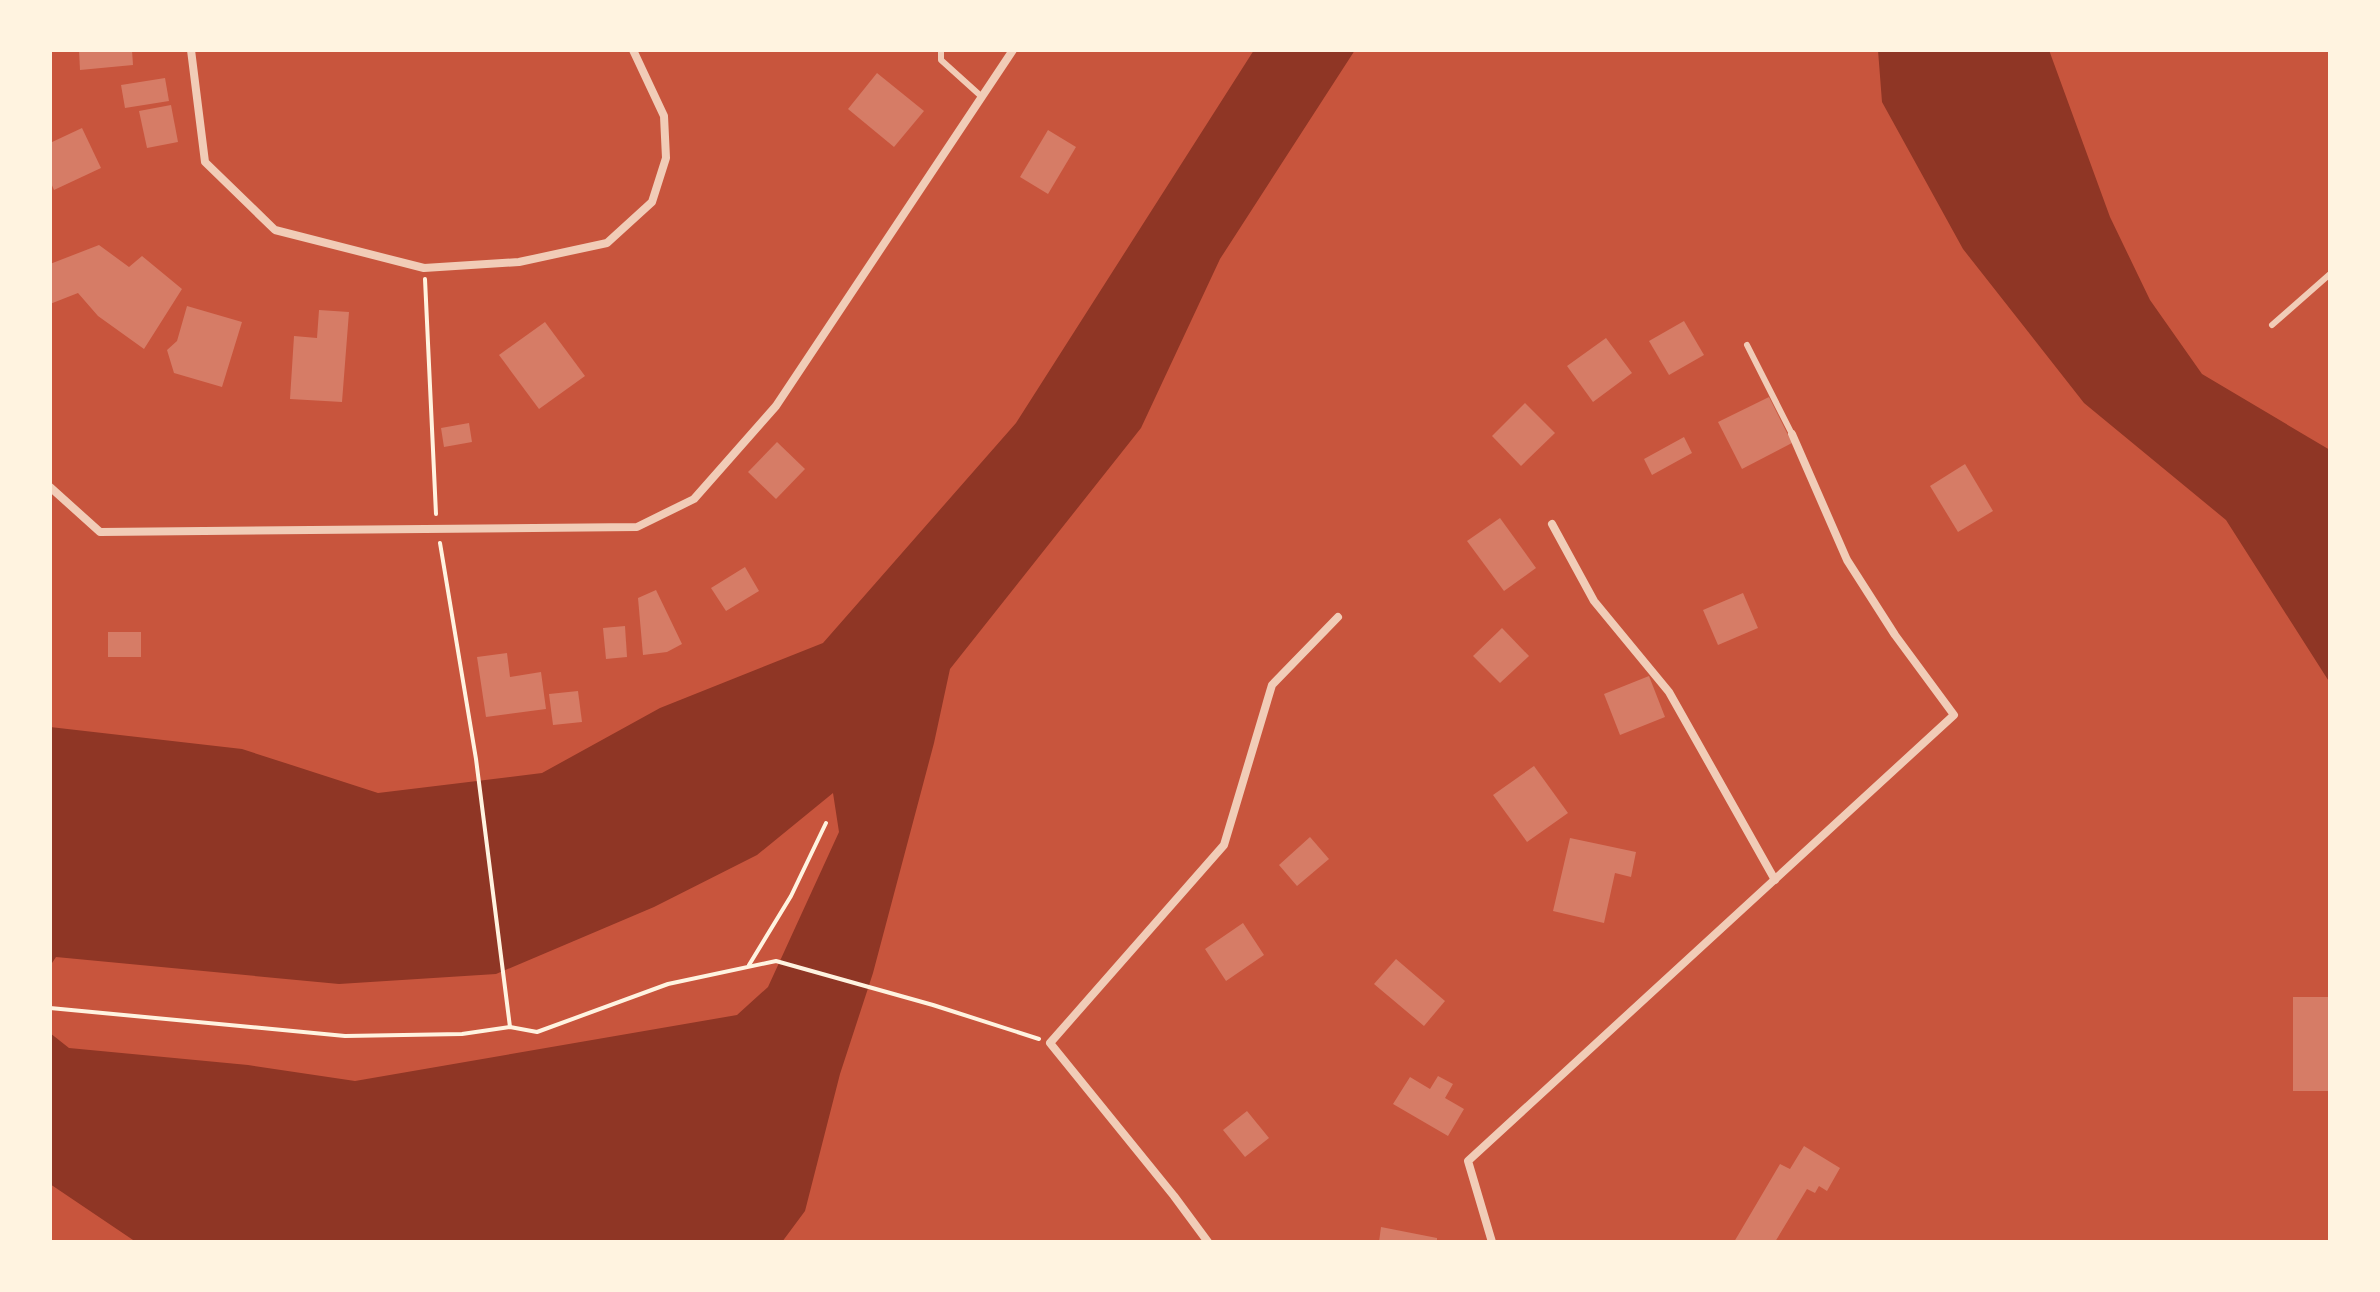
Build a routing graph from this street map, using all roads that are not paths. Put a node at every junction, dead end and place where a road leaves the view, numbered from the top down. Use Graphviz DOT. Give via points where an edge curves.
graph roads {
  1 [pos="191,50"];
  2 [pos="633,50"];
  3 [pos="941,50"];
  4 [pos="1013,50"];
  5 [pos="982,97"];
  6 [pos="2330,274"];
  7 [pos="2272,325"];
  8 [pos="1747,345"];
  9 [pos="1792,434"];
  10 [pos="50,487"];
  11 [pos="1552,524"];
  12 [pos="1338,617"];
  13 [pos="1775,880"];
  14 [pos="1208,1242"];
  15 [pos="1492,1242"];
  1 -- 2 [label="street" via="205,162 275,230 424,268 519,262 607,243 652,202 666,158 664,116"];
  3 -- 5 [label="lane" via="941,60"];
  4 -- 5 [label="street"];
  5 -- 10 [label="street" via="776,406 694,499 637,527 100,532"];
  6 -- 7 [label="lane"];
  8 -- 9 [label="lane"];
  9 -- 13 [label="street" via="1847,560 1954,715"];
  11 -- 13 [label="street" via="1594,601 1669,692"];
  12 -- 14 [label="street" via="1272,685 1224,845 1050,1043"];
  13 -- 15 [label="street" via="1468,1161"];
}
